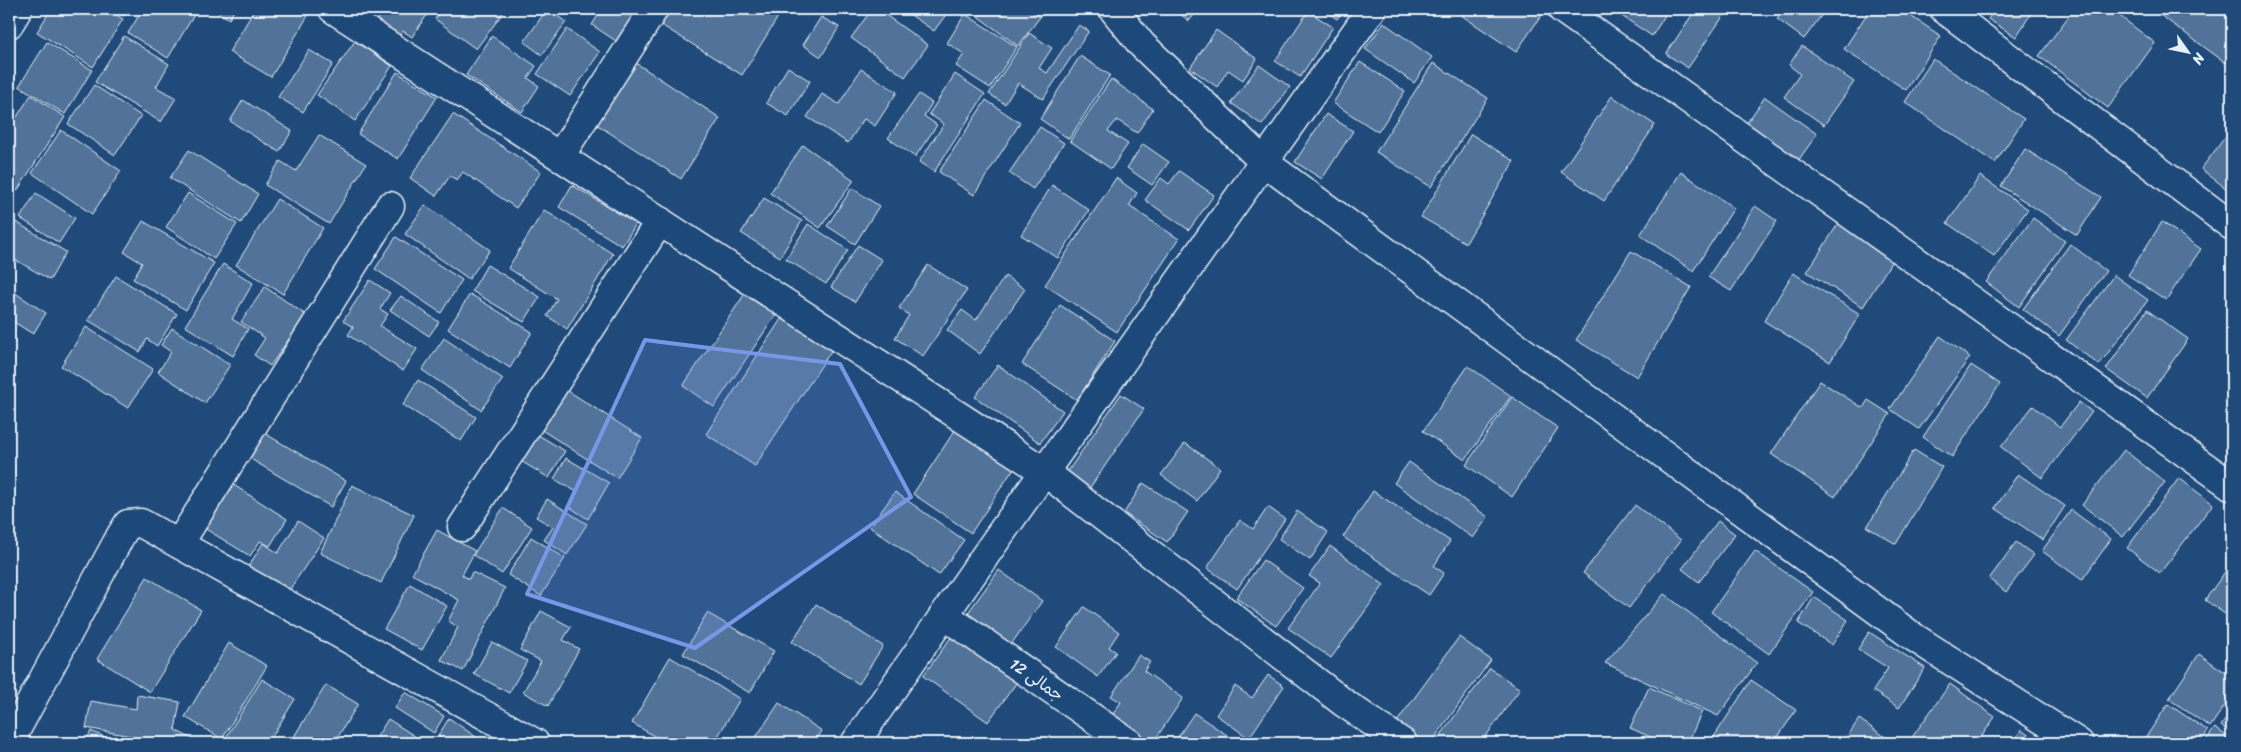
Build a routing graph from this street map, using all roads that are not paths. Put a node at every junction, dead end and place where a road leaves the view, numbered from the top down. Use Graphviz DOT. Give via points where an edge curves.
graph roads {
  1 [pos="18,9"];
  2 [pos="333,9"];
  3 [pos="654,9"];
  4 [pos="1113,9"];
  5 [pos="1372,9"];
  6 [pos="1562,9"];
  7 [pos="1944,9"];
  8 [pos="364,17"];
  9 [pos="9,24"];
  10 [pos="560,156"];
  11 [pos="1264,163"];
  12 [pos="390,206"];
  13 [pos="660,221"];
  14 [pos="2232,226"];
  15 [pos="1045,472"];
  16 [pos="2232,486"];
  17 [pos="462,527"];
  18 [pos="179,544"];
  19 [pos="944,615"];
  20 [pos="9,743"];
  21 [pos="535,743"];
  22 [pos="855,743"];
  23 [pos="1129,743"];
  24 [pos="1403,743"];
  25 [pos="2079,743"];
  1 -- 9 [label="street"];
  2 -- 8 [label="street"];
  3 -- 10 [label="street"];
  4 -- 11 [label="street" via="1142,45"];
  5 -- 11 [label="street"];
  6 -- 16 [label="street"];
  7 -- 14 [label="street"];
  8 -- 10 [label="street"];
  10 -- 13 [label="street"];
  11 -- 15 [label="street"];
  11 -- 25 [label="street" via="1915,638"];
  12 -- 18 [label="street"];
  13 -- 15 [label="street"];
  13 -- 17 [label="street"];
  15 -- 19 [label="street"];
  15 -- 24 [label="street" via="1344,703"];
  18 -- 20 [label="street" via="141,523 128,524"];
  18 -- 21 [label="street"];
  19 -- 22 [label="street"];
  19 -- 23 [label="street, جمالی 12"];
}
